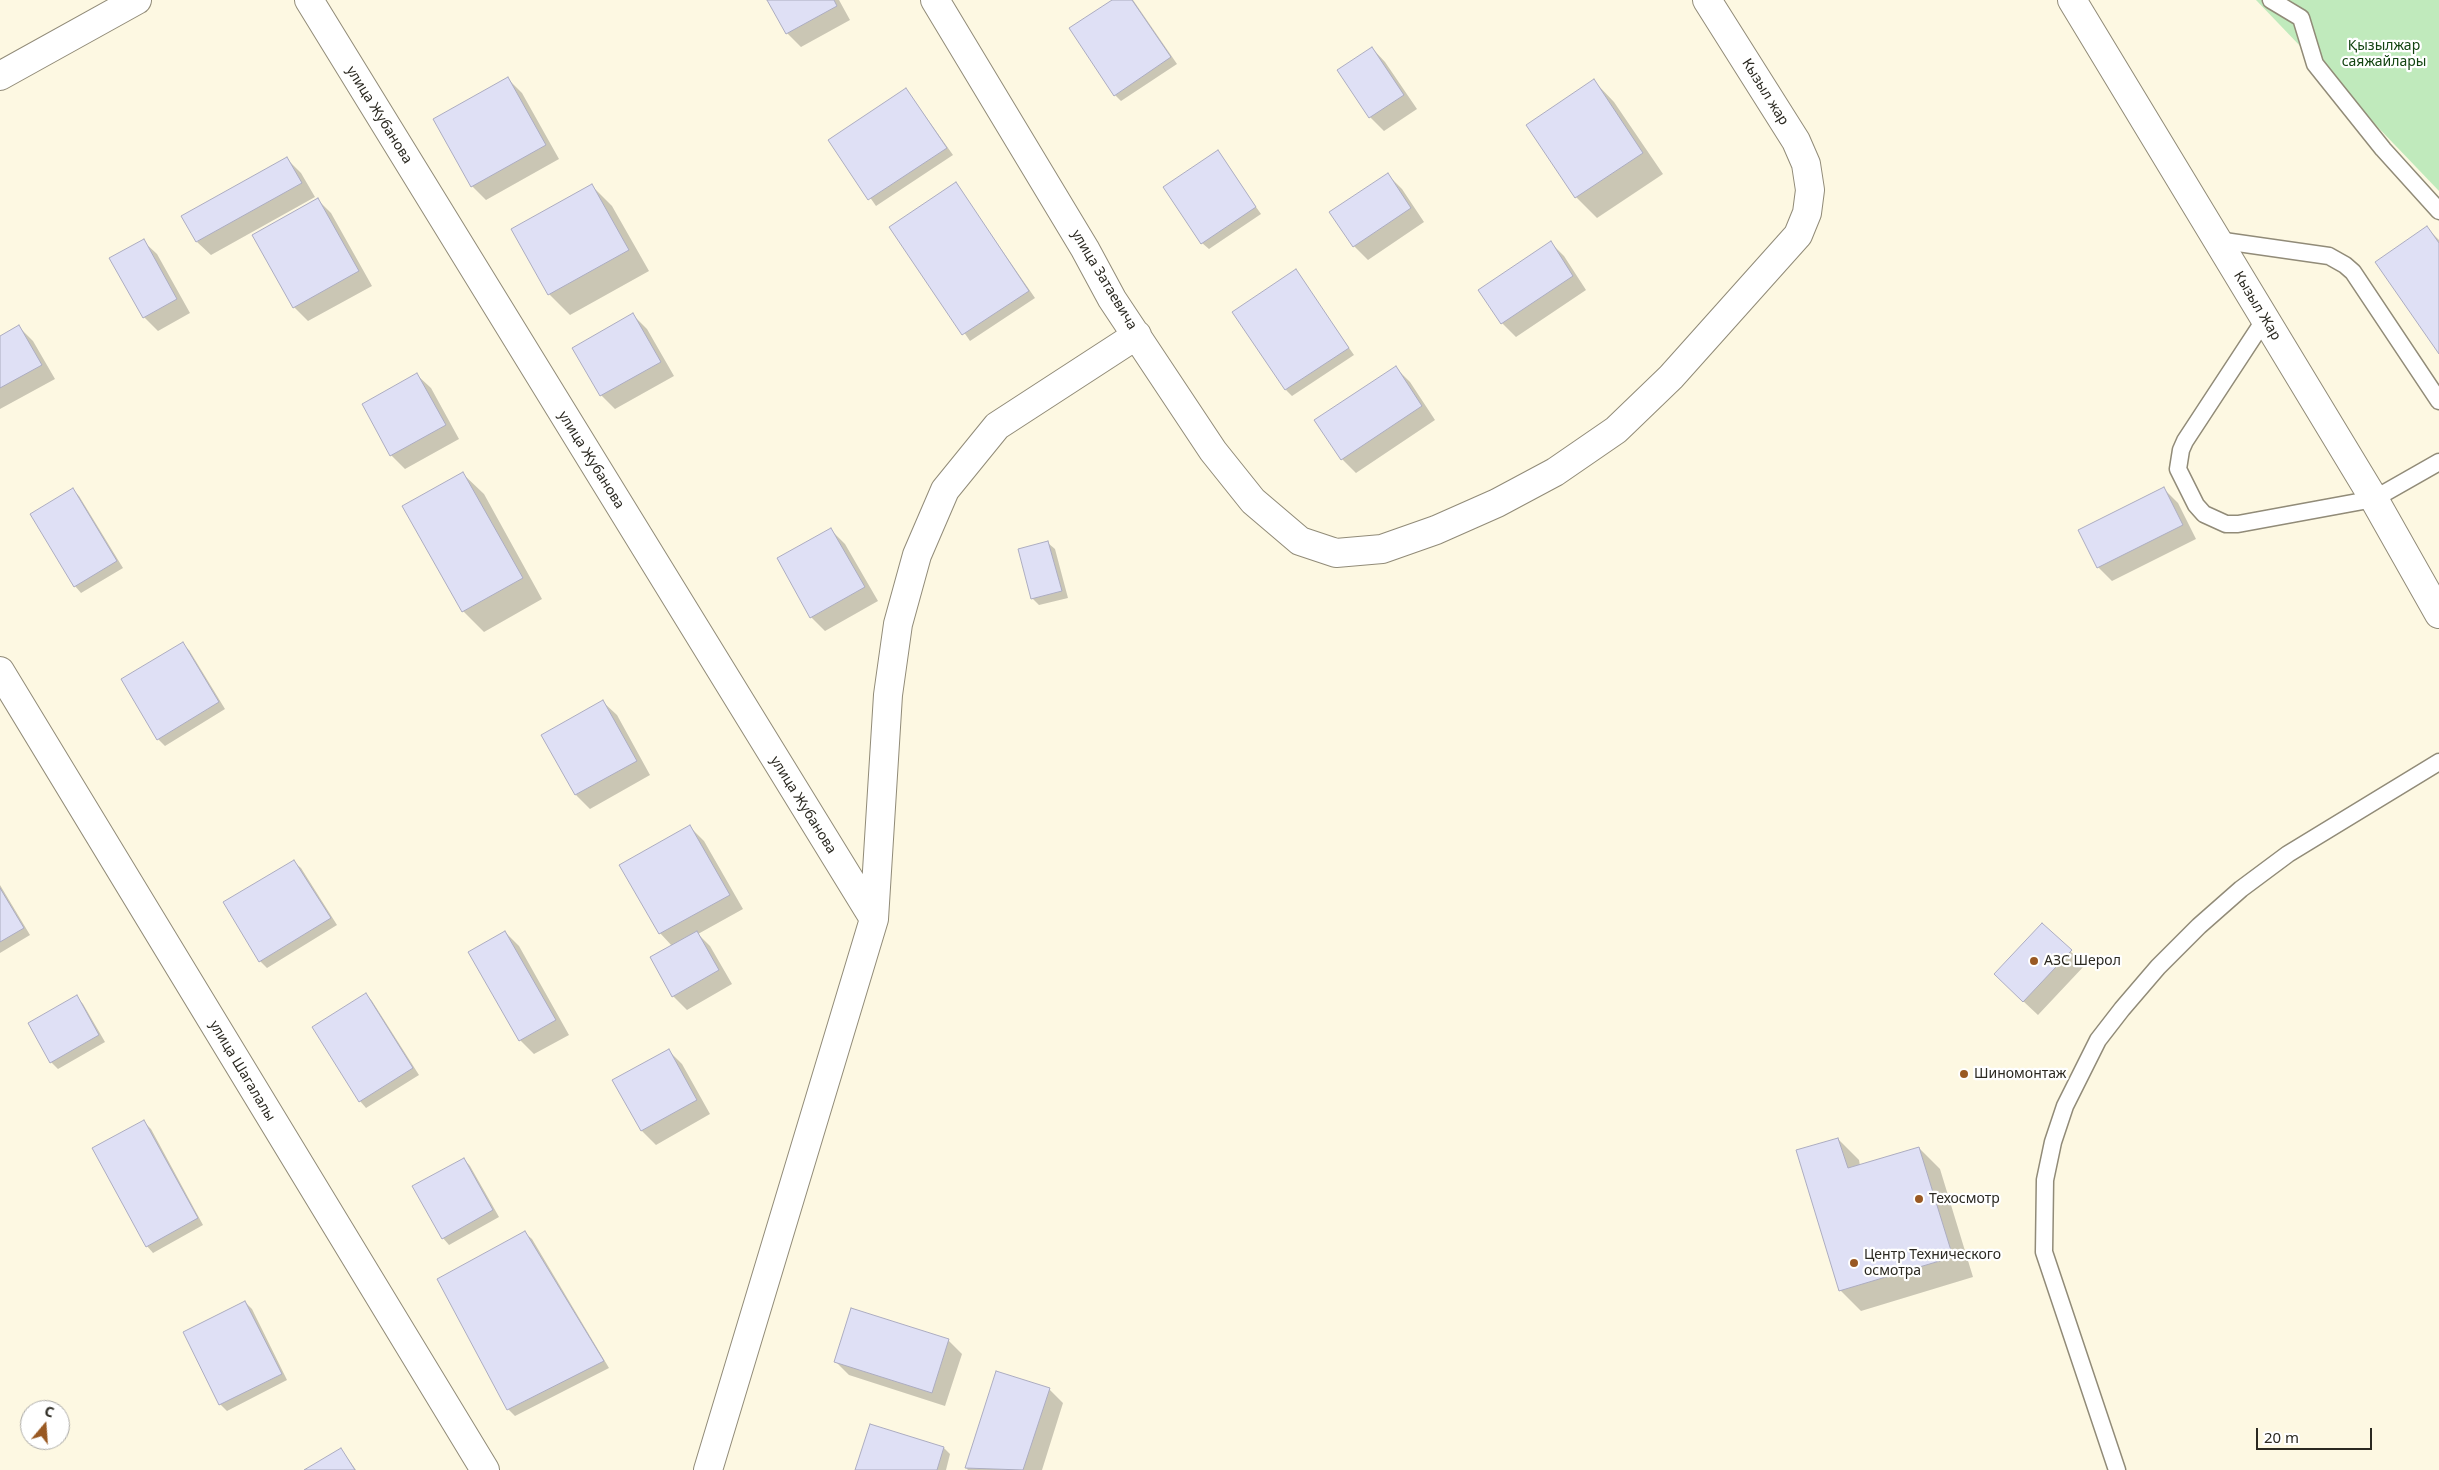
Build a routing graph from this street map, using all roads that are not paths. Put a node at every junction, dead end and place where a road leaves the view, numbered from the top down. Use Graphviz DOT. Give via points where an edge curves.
graph roads {
  1 [pos="137,0"];
  2 [pos="309,0"];
  3 [pos="935,0"];
  4 [pos="1707,0"];
  5 [pos="2072,0"];
  6 [pos="2271,0"];
  7 [pos="0,76"];
  8 [pos="2439,211"];
  9 [pos="2217,240"];
  10 [pos="2265,319"];
  11 [pos="1137,335"];
  12 [pos="2439,400"];
  13 [pos="2439,462"];
  14 [pos="2374,499"];
  15 [pos="1300,541"];
  16 [pos="2439,614"];
  17 [pos="0,671"];
  18 [pos="2439,762"];
  19 [pos="874,919"];
  20 [pos="485,1470"];
  21 [pos="708,1470"];
  22 [pos="2117,1470"];
  1 -- 7 [label="street"];
  2 -- 19 [label="street, улица Жубанова"];
  3 -- 11 [label="street, улица Затаевича" via="1112,299"];
  4 -- 15 [label="street, Кызыл жар" via="1796,141 1806,164 1810,190 1807,214 1798,235 1672,377 1616,430 1555,472 1436,530 1382,548 1336,553"];
  5 -- 9 [label="street, Кызыл Жар"];
  6 -- 8 [label="lane" via="2301,18 2315,64 2382,149"];
  9 -- 10 [label="street, Кызыл Жар"];
  9 -- 12 [label="lane" via="2329,256 2345,265 2353,272"];
  10 -- 14 [label="street, Кызыл Жар"];
  10 -- 14 [label="lane" via="2184,441 2178,469 2196,505 2213,520 2238,524"];
  11 -- 15 [label="street, улица Затаевича" via="1213,451 1253,501"];
  11 -- 19 [label="street" via="997,426 945,490 917,555 898,624 888,695"];
  13 -- 14 [label="lane"];
  14 -- 16 [label="street, Кызыл Жар"];
  17 -- 20 [label="street, улица Шагалалы"];
  18 -- 22 [label="lane" via="2288,854 2199,926 2158,967 2098,1040 2065,1106 2045,1180 2044,1252"];
  19 -- 21 [label="street"];
}
